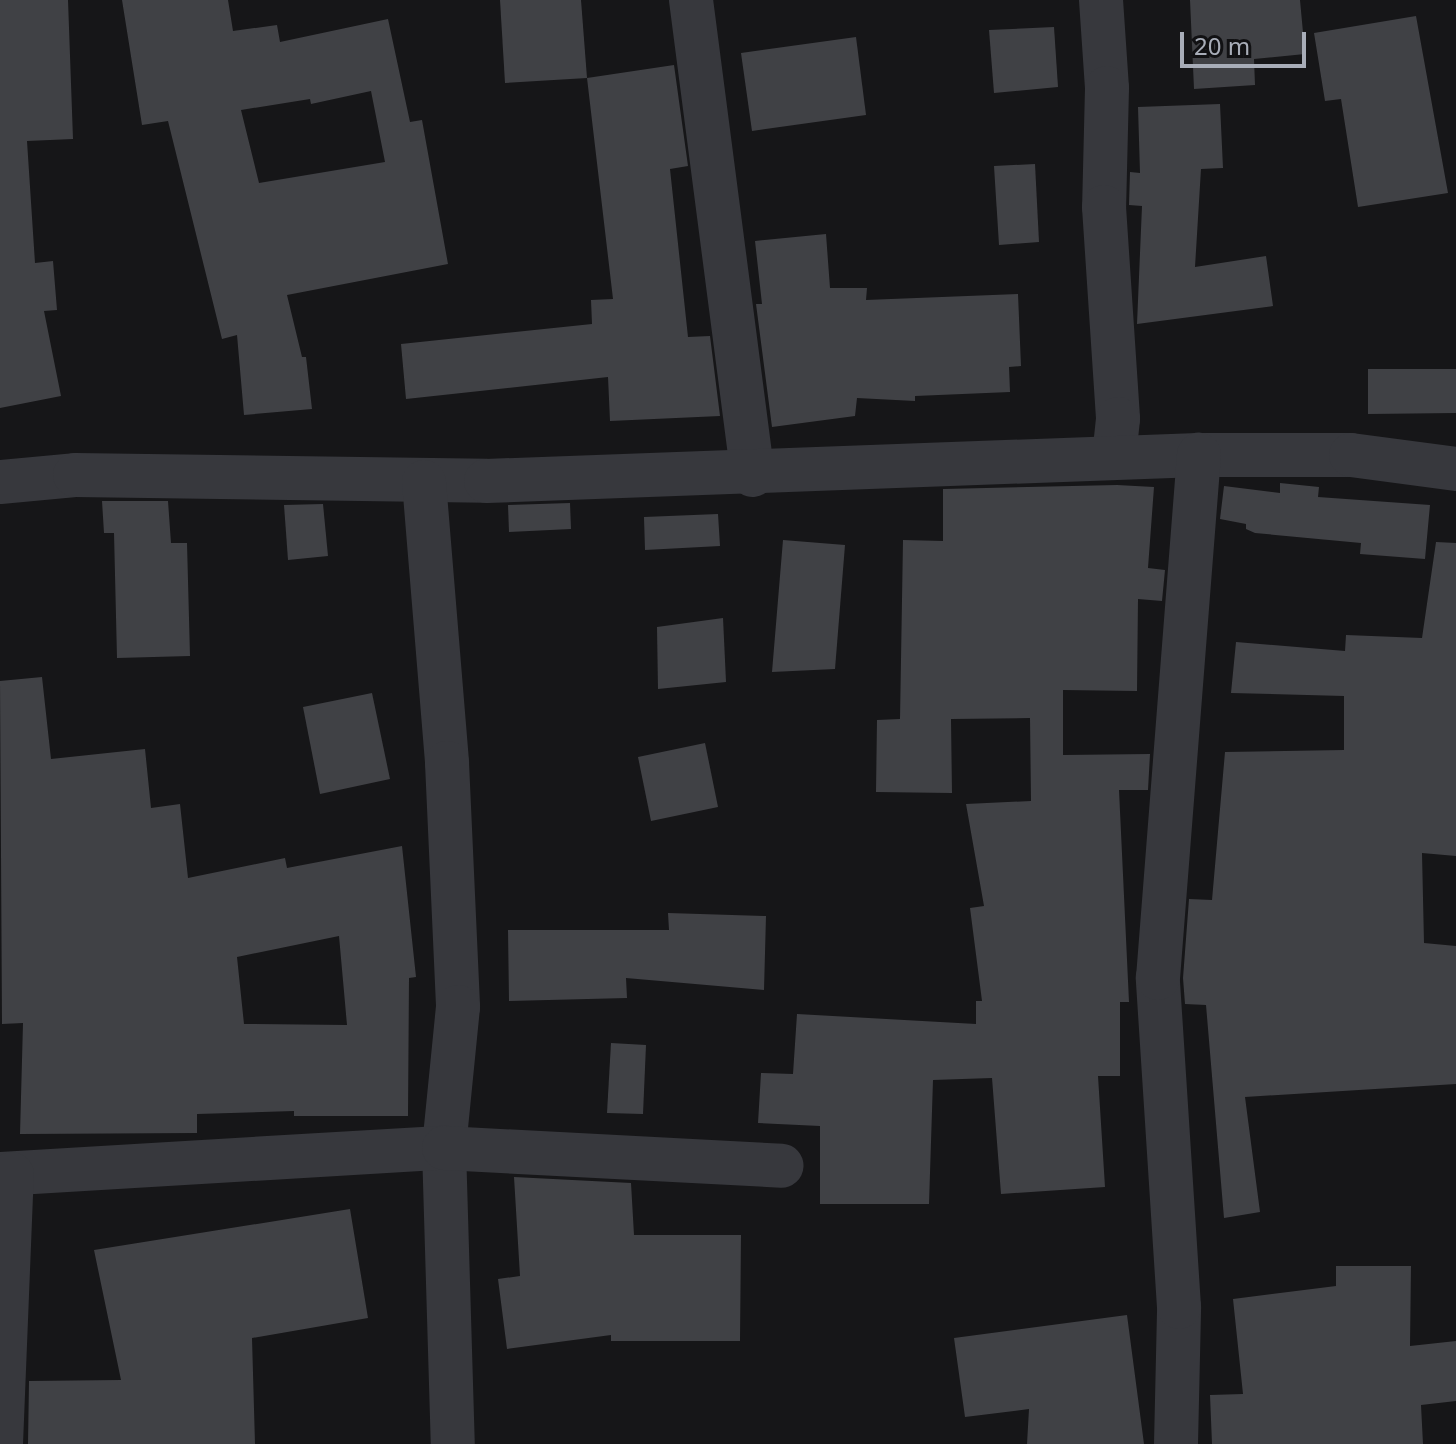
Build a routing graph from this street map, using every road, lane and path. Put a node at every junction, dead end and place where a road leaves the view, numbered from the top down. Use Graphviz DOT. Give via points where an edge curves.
graph roads {
  1 [pos="691,0"];
  2 [pos="1101,0"];
  3 [pos="1199,455"];
  4 [pos="1114,457"];
  5 [pos="1456,469"];
  6 [pos="753,475"];
  7 [pos="0,482"];
  8 [pos="424,482"];
  9 [pos="444,1148"];
  10 [pos="782,1166"];
  11 [pos="6,1174"];
  12 [pos="1,1444"];
  13 [pos="453,1444"];
  14 [pos="1176,1444"];
  1 -- 6 [label="street"];
  2 -- 4 [label="street" via="1107,88 1104,207 1118,419"];
  3 -- 4 [label="street"];
  3 -- 5 [label="street" via="1351,455"];
  3 -- 14 [label="street" via="1158,978 1179,1307"];
  4 -- 6 [label="street"];
  6 -- 8 [label="street"];
  7 -- 8 [label="street" via="75,475"];
  8 -- 9 [label="street" via="447,763 458,1007"];
  9 -- 10 [label="street"];
  9 -- 11 [label="street"];
  9 -- 13 [label="street"];
  11 -- 12 [label="street"];
}
